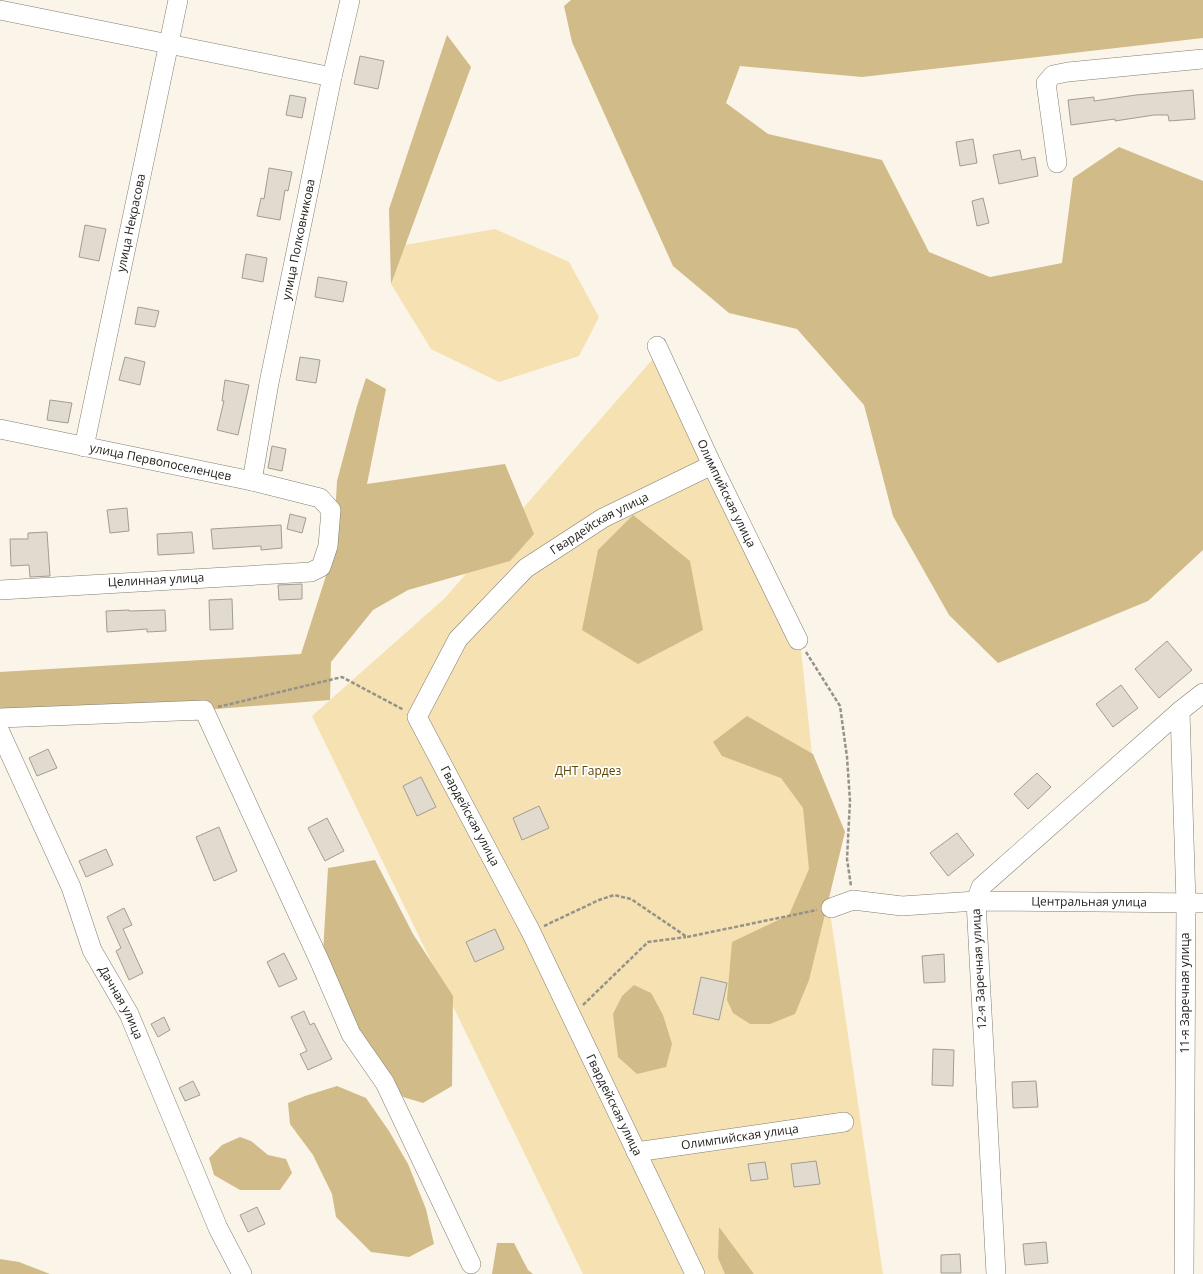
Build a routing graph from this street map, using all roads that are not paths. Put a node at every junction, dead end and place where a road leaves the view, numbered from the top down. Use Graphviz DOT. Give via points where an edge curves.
graph roads {
  1 [pos="178,0"];
  2 [pos="350,0"];
  3 [pos="1,8"];
  4 [pos="169,44"];
  5 [pos="1203,59"];
  6 [pos="332,77"];
  7 [pos="1057,163"];
  8 [pos="658,346"];
  9 [pos="0,429"];
  10 [pos="84,447"];
  11 [pos="712,465"];
  12 [pos="252,480"];
  13 [pos="311,572"];
  14 [pos="0,590"];
  15 [pos="798,640"];
  16 [pos="1203,693"];
  17 [pos="1180,711"];
  18 [pos="0,718"];
  19 [pos="0,732"];
  20 [pos="976,901"];
  21 [pos="1194,903"];
  22 [pos="831,908"];
  23 [pos="844,1122"];
  24 [pos="636,1152"];
  25 [pos="471,1264"];
  26 [pos="242,1274"];
  27 [pos="696,1274"];
  28 [pos="996,1274"];
  29 [pos="1184,1274"];
  1 -- 4 [label="street, улица Некрасова"];
  2 -- 6 [label="street, улица Полковникова"];
  3 -- 4 [label="street"];
  4 -- 6 [label="street"];
  4 -- 10 [label="street, улица Некрасова"];
  5 -- 7 [label="street" via="1053,75 1046,83"];
  6 -- 12 [label="street, улица Полковникова"];
  8 -- 11 [label="street, Олимпийская улица"];
  9 -- 10 [label="street, улица Первопоселенцев"];
  10 -- 12 [label="street, улица Первопоселенцев"];
  11 -- 15 [label="street, Олимпийская улица"];
  11 -- 24 [label="street, Гвардейская улица" via="603,518 526,568 458,639 417,717 531,932"];
  12 -- 13 [label="street, улица Первопоселенцев" via="320,498 331,510 328,546 321,567"];
  13 -- 14 [label="street, Целинная улица"];
  16 -- 17 [label="street, 12-я Заречная улица"];
  17 -- 20 [label="street, 12-я Заречная улица" via="981,887"];
  17 -- 21 [label="street, 11-я Заречная улица"];
  18 -- 25 [label="street" via="204,710 351,1034 385,1083"];
  19 -- 26 [label="street, Дачная улица" via="71,887 92,950 129,1014 218,1228"];
  20 -- 21 [label="street, Центральная улица"];
  20 -- 22 [label="street, Центральная улица" via="902,906 853,900"];
  20 -- 28 [label="street, 12-я Заречная улица"];
  21 -- 29 [label="street, 11-я Заречная улица"];
  23 -- 24 [label="street, Олимпийская улица"];
  24 -- 27 [label="street, Гвардейская улица"];
}
